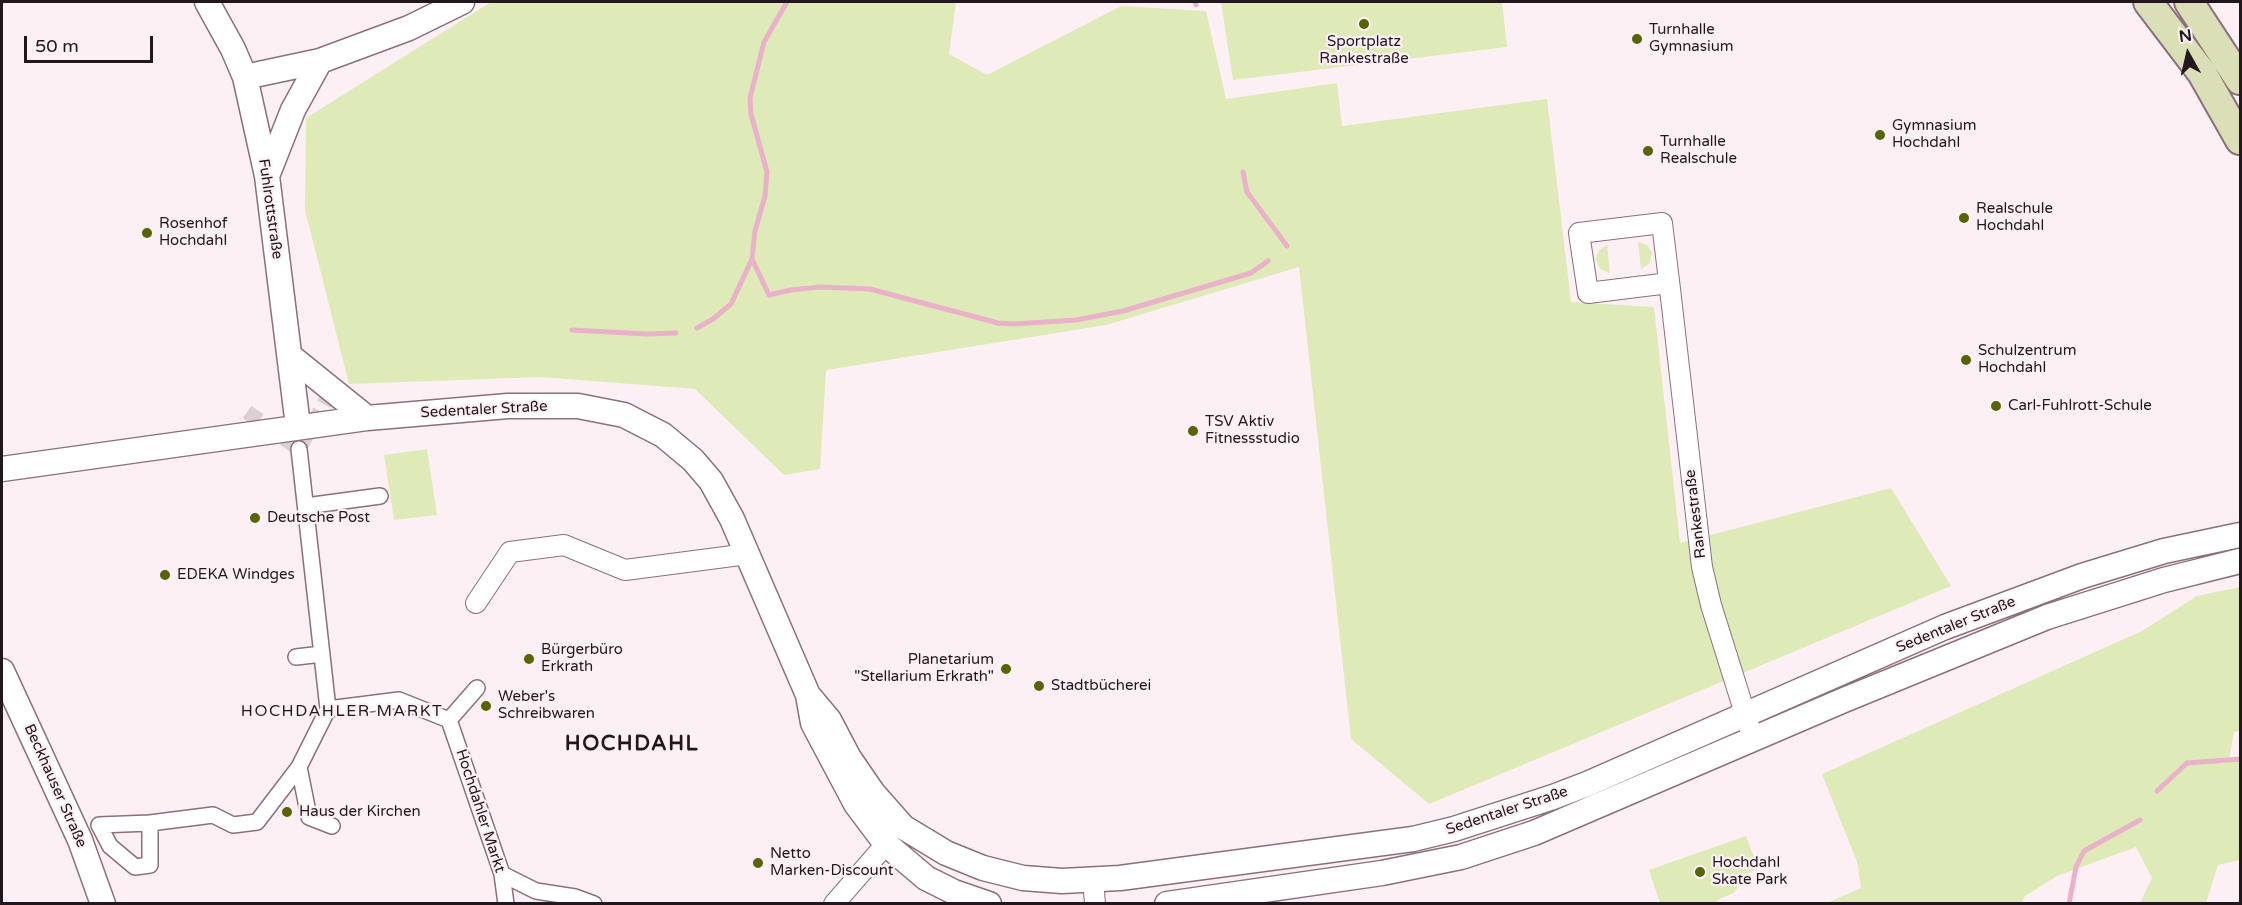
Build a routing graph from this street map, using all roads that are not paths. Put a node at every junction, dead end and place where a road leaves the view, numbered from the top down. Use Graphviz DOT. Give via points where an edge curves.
graph roads {
  1 [pos="207,2"];
  2 [pos="462,2"];
  3 [pos="2148,2"];
  4 [pos="2189,2"];
  5 [pos="320,61"];
  6 [pos="244,77"];
  7 [pos="2241,80"];
  8 [pos="2241,140"];
  9 [pos="267,176"];
  10 [pos="1670,283"];
  11 [pos="290,356"];
  12 [pos="367,418"];
  13 [pos="299,438"];
  14 [pos="2,469"];
  15 [pos="380,496"];
  16 [pos="306,506"];
  17 [pos="2241,535"];
  18 [pos="747,554"];
  19 [pos="2241,561"];
  20 [pos="476,603"];
  21 [pos="322,654"];
  22 [pos="296,657"];
  23 [pos="2,671"];
  24 [pos="477,688"];
  25 [pos="328,709"];
  26 [pos="1745,714"];
  27 [pos="449,720"];
  28 [pos="1753,739"];
  29 [pos="299,767"];
  30 [pos="150,823"];
  31 [pos="332,826"];
  32 [pos="894,835"];
  33 [pos="502,874"];
  34 [pos="1093,879"];
  35 [pos="103,903"];
  36 [pos="506,903"];
  37 [pos="594,903"];
  38 [pos="834,903"];
  39 [pos="989,903"];
  40 [pos="1095,903"];
  41 [pos="1167,903"];
  1 -- 6 [label="street, Fuhlrottstraße"];
  2 -- 5 [label="street" via="409,28"];
  3 -- 8 [label="main road" via="2202,73"];
  4 -- 7 [label="main road"];
  5 -- 6 [label="street"];
  5 -- 9 [label="street" via="293,110"];
  6 -- 9 [label="street, Fuhlrottstraße"];
  9 -- 11 [label="street, Fuhlrottstraße"];
  10 -- 10 [label="street, Rankestraße" via="1588,293 1579,233 1662,223"];
  10 -- 26 [label="street, Rankestraße" via="1702,567"];
  11 -- 12 [label="street"];
  11 -- 13 [label="street, Fuhlrottstraße"];
  12 -- 13 [label="street, Sedentaler Straße"];
  12 -- 18 [label="street, Sedentaler Straße" via="508,406 578,406 624,415 663,435 693,460 711,481"];
  13 -- 14 [label="street, Sedentaler Straße"];
  13 -- 16 [label="street"];
  15 -- 16 [label="street"];
  16 -- 21 [label="street"];
  17 -- 26 [label="street, Sedentaler Straße" via="2164,551 2082,576 1945,627"];
  18 -- 20 [label="street" via="625,570 564,545 510,552"];
  18 -- 32 [label="street, Sedentaler Straße" via="808,695 813,723 847,792"];
  19 -- 28 [label="street, Sedentaler Straße" via="2047,617"];
  21 -- 22 [label="street"];
  21 -- 25 [label="street"];
  23 -- 35 [label="street, Beckhauser Straße" via="76,829"];
  24 -- 27 [label="street"];
  25 -- 27 [label="street" via="399,700"];
  25 -- 29 [label="street"];
  26 -- 28 [label="street, Rankestraße"];
  26 -- 34 [label="street, Sedentaler Straße" via="1587,784 1454,829 1413,839"];
  27 -- 33 [label="street, Hochdahler Markt"];
  28 -- 41 [label="street, Sedentaler Straße" via="1534,833 1461,857 1382,873"];
  29 -- 30 [label="street" via="257,822 232,825 213,815"];
  29 -- 31 [label="street" via="309,817"];
  32 -- 34 [label="street, Sedentaler Straße" via="983,868 1023,878"];
  32 -- 38 [label="street"];
  32 -- 39 [label="street, Sedentaler Straße" via="926,878"];
  33 -- 36 [label="street, Hochdahler Markt"];
  33 -- 37 [label="street" via="536,891"];
  34 -- 40 [label="street"];
}
